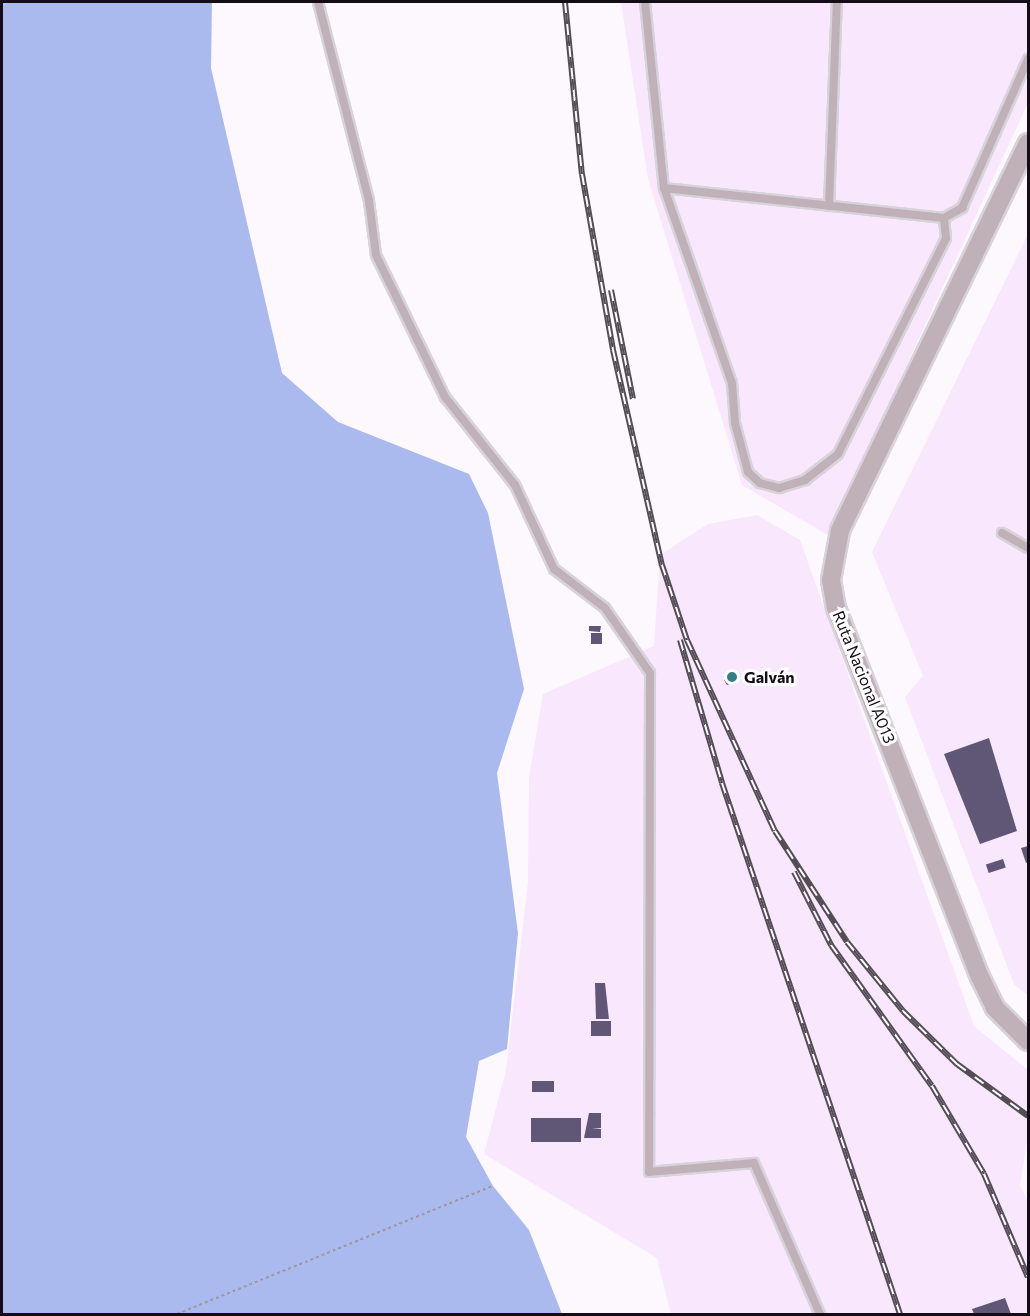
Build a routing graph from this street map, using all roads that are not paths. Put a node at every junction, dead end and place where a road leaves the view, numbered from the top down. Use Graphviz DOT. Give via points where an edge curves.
graph roads {
  1 [pos="318,2"];
  2 [pos="645,2"];
  3 [pos="837,2"];
  4 [pos="1029,59"];
  5 [pos="1029,143"];
  6 [pos="664,188"];
  7 [pos="829,206"];
  8 [pos="944,218"];
  9 [pos="1002,533"];
  10 [pos="1029,548"];
  11 [pos="1029,1041"];
  12 [pos="820,1314"];
  1 -- 12 [label="lane" via="369,201 376,255 445,397 515,485 554,569 605,608 650,673 649,1172 754,1162"];
  2 -- 6 [label="lane"];
  3 -- 7 [label="lane"];
  4 -- 8 [label="lane" via="962,208"];
  5 -- 11 [label="street, Ruta Nacional A013" via="840,531 831,580 836,608 980,977 995,1008"];
  6 -- 7 [label="lane"];
  6 -- 8 [label="lane" via="732,383 735,423 748,472 760,483 779,488 805,480 838,454 946,238"];
  7 -- 8 [label="lane"];
  9 -- 10 [label="lane"];
}
